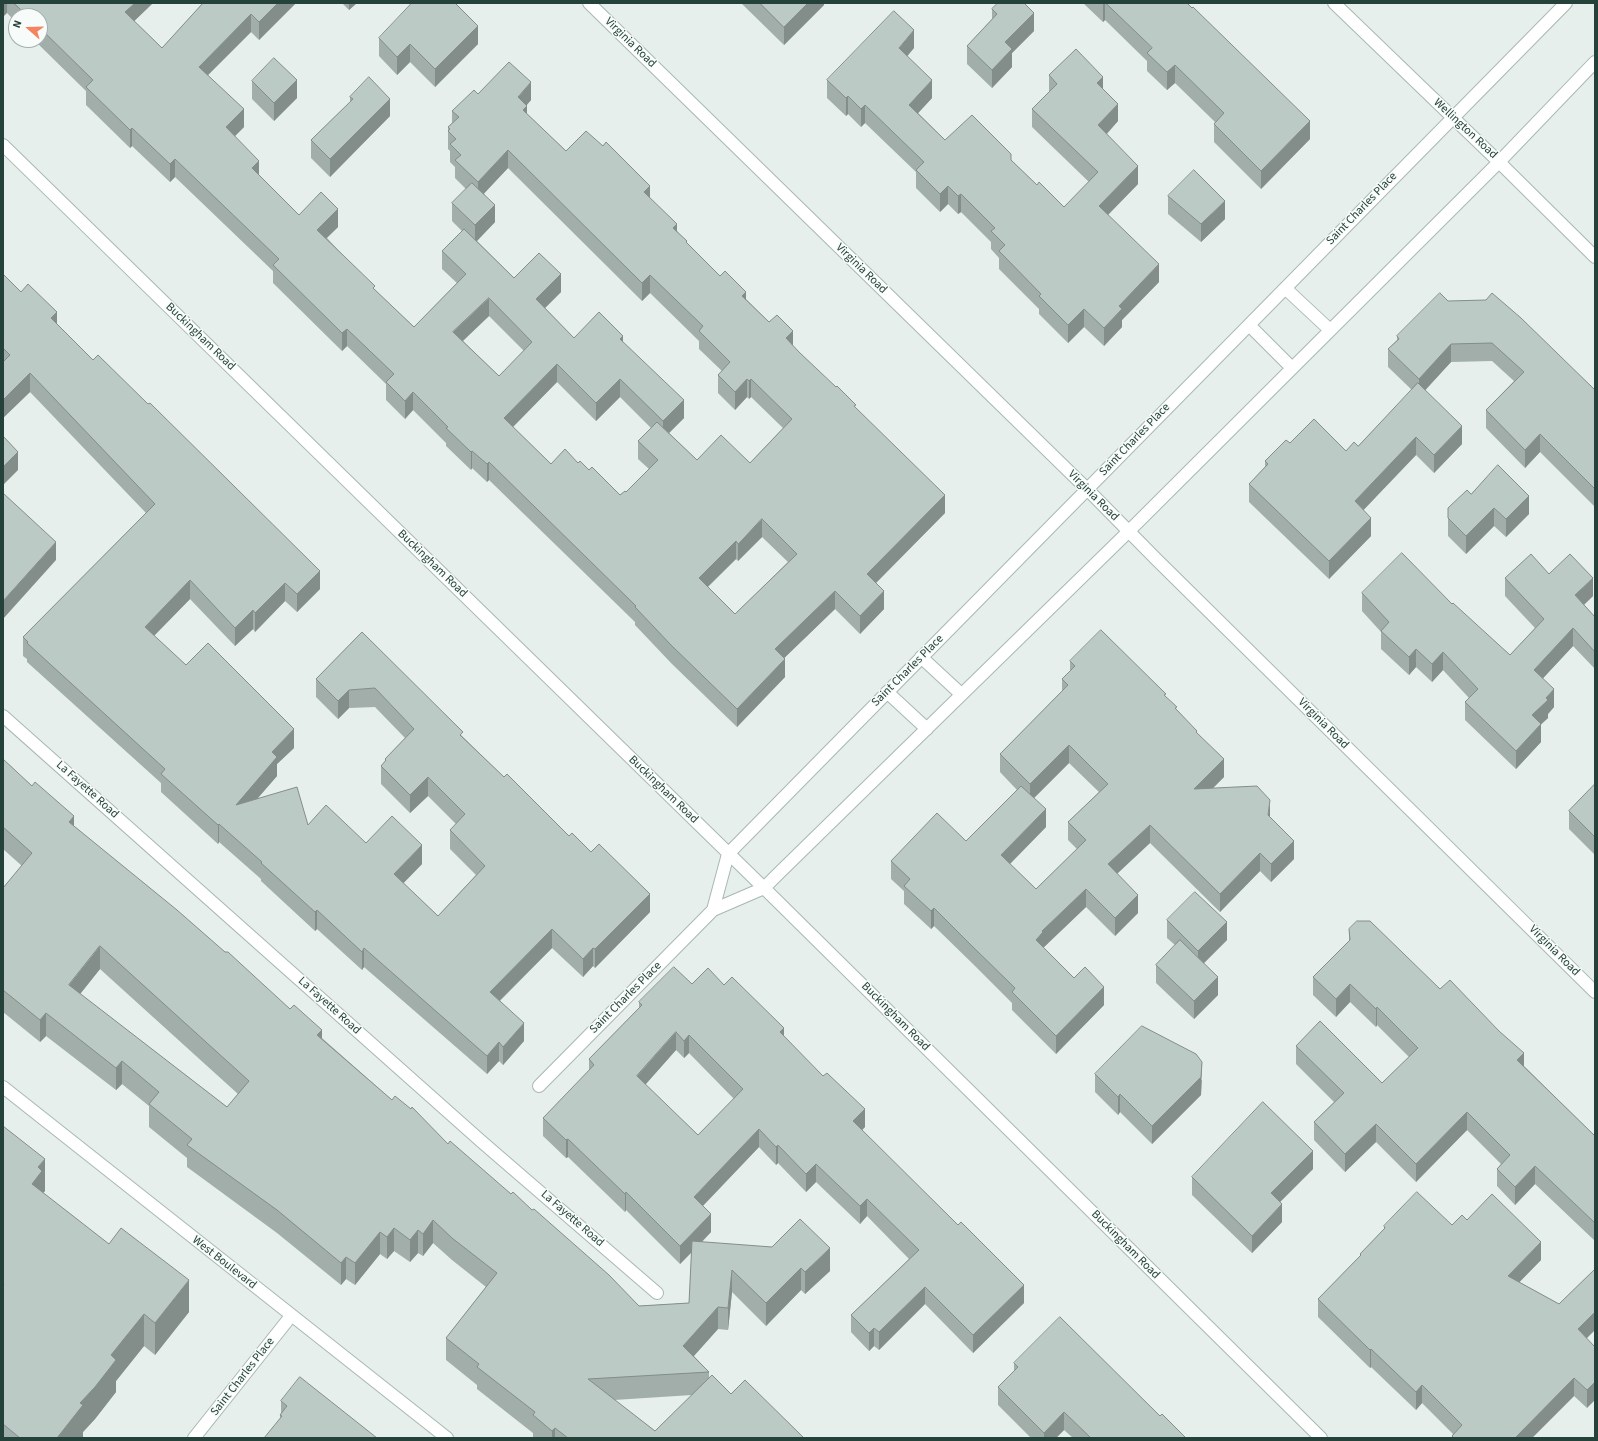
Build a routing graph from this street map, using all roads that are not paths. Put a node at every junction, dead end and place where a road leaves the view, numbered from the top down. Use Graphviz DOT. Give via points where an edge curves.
graph roads {
  1 [pos="589,3"];
  2 [pos="1334,3"];
  3 [pos="1566,3"];
  4 [pos="1595,62"];
  5 [pos="1452,118"];
  6 [pos="3,145"];
  7 [pos="1499,162"];
  8 [pos="1595,257"];
  9 [pos="1285,288"];
  10 [pos="1248,325"];
  11 [pos="1330,330"];
  12 [pos="1292,368"];
  13 [pos="1087,489"];
  14 [pos="1128,532"];
  15 [pos="921,657"];
  16 [pos="887,692"];
  17 [pos="962,694"];
  18 [pos="3,716"];
  19 [pos="927,729"];
  20 [pos="728,854"];
  21 [pos="764,888"];
  22 [pos="713,910"];
  23 [pos="1595,992"];
  24 [pos="539,1086"];
  25 [pos="3,1087"];
  26 [pos="657,1293"];
  27 [pos="291,1316"];
  28 [pos="194,1438"];
  29 [pos="446,1438"];
  30 [pos="1321,1438"];
  1 -- 13 [label="street, Virginia Road"];
  2 -- 5 [label="street, Wellington Road"];
  3 -- 5 [label="street, Saint Charles Place"];
  4 -- 7 [label="street, Saint Charles Place"];
  5 -- 7 [label="street, Wellington Road"];
  5 -- 9 [label="street, Saint Charles Place"];
  6 -- 20 [label="street, Buckingham Road"];
  7 -- 8 [label="street, Wellington Road"];
  7 -- 11 [label="street, Saint Charles Place"];
  9 -- 10 [label="street, Saint Charles Place"];
  9 -- 11 [label="street"];
  10 -- 12 [label="street"];
  10 -- 13 [label="street, Saint Charles Place"];
  11 -- 12 [label="street, Saint Charles Place"];
  12 -- 14 [label="street, Saint Charles Place"];
  13 -- 14 [label="street, Virginia Road"];
  13 -- 15 [label="street, Saint Charles Place"];
  14 -- 17 [label="street, Saint Charles Place"];
  14 -- 23 [label="street, Virginia Road"];
  15 -- 16 [label="street, Saint Charles Place"];
  15 -- 17 [label="street"];
  16 -- 19 [label="street"];
  16 -- 20 [label="street, Saint Charles Place"];
  17 -- 19 [label="street, Saint Charles Place"];
  18 -- 26 [label="street, La Fayette Road" via="482,1142"];
  19 -- 21 [label="street, Saint Charles Place"];
  20 -- 21 [label="street, Buckingham Road"];
  20 -- 22 [label="street, Saint Charles Place"];
  21 -- 22 [label="street, Saint Charles Place"];
  21 -- 30 [label="street, Buckingham Road"];
  22 -- 24 [label="street, Saint Charles Place"];
  25 -- 27 [label="street, West Boulevard"];
  27 -- 28 [label="street, Saint Charles Place"];
  27 -- 29 [label="street, West Boulevard"];
}
